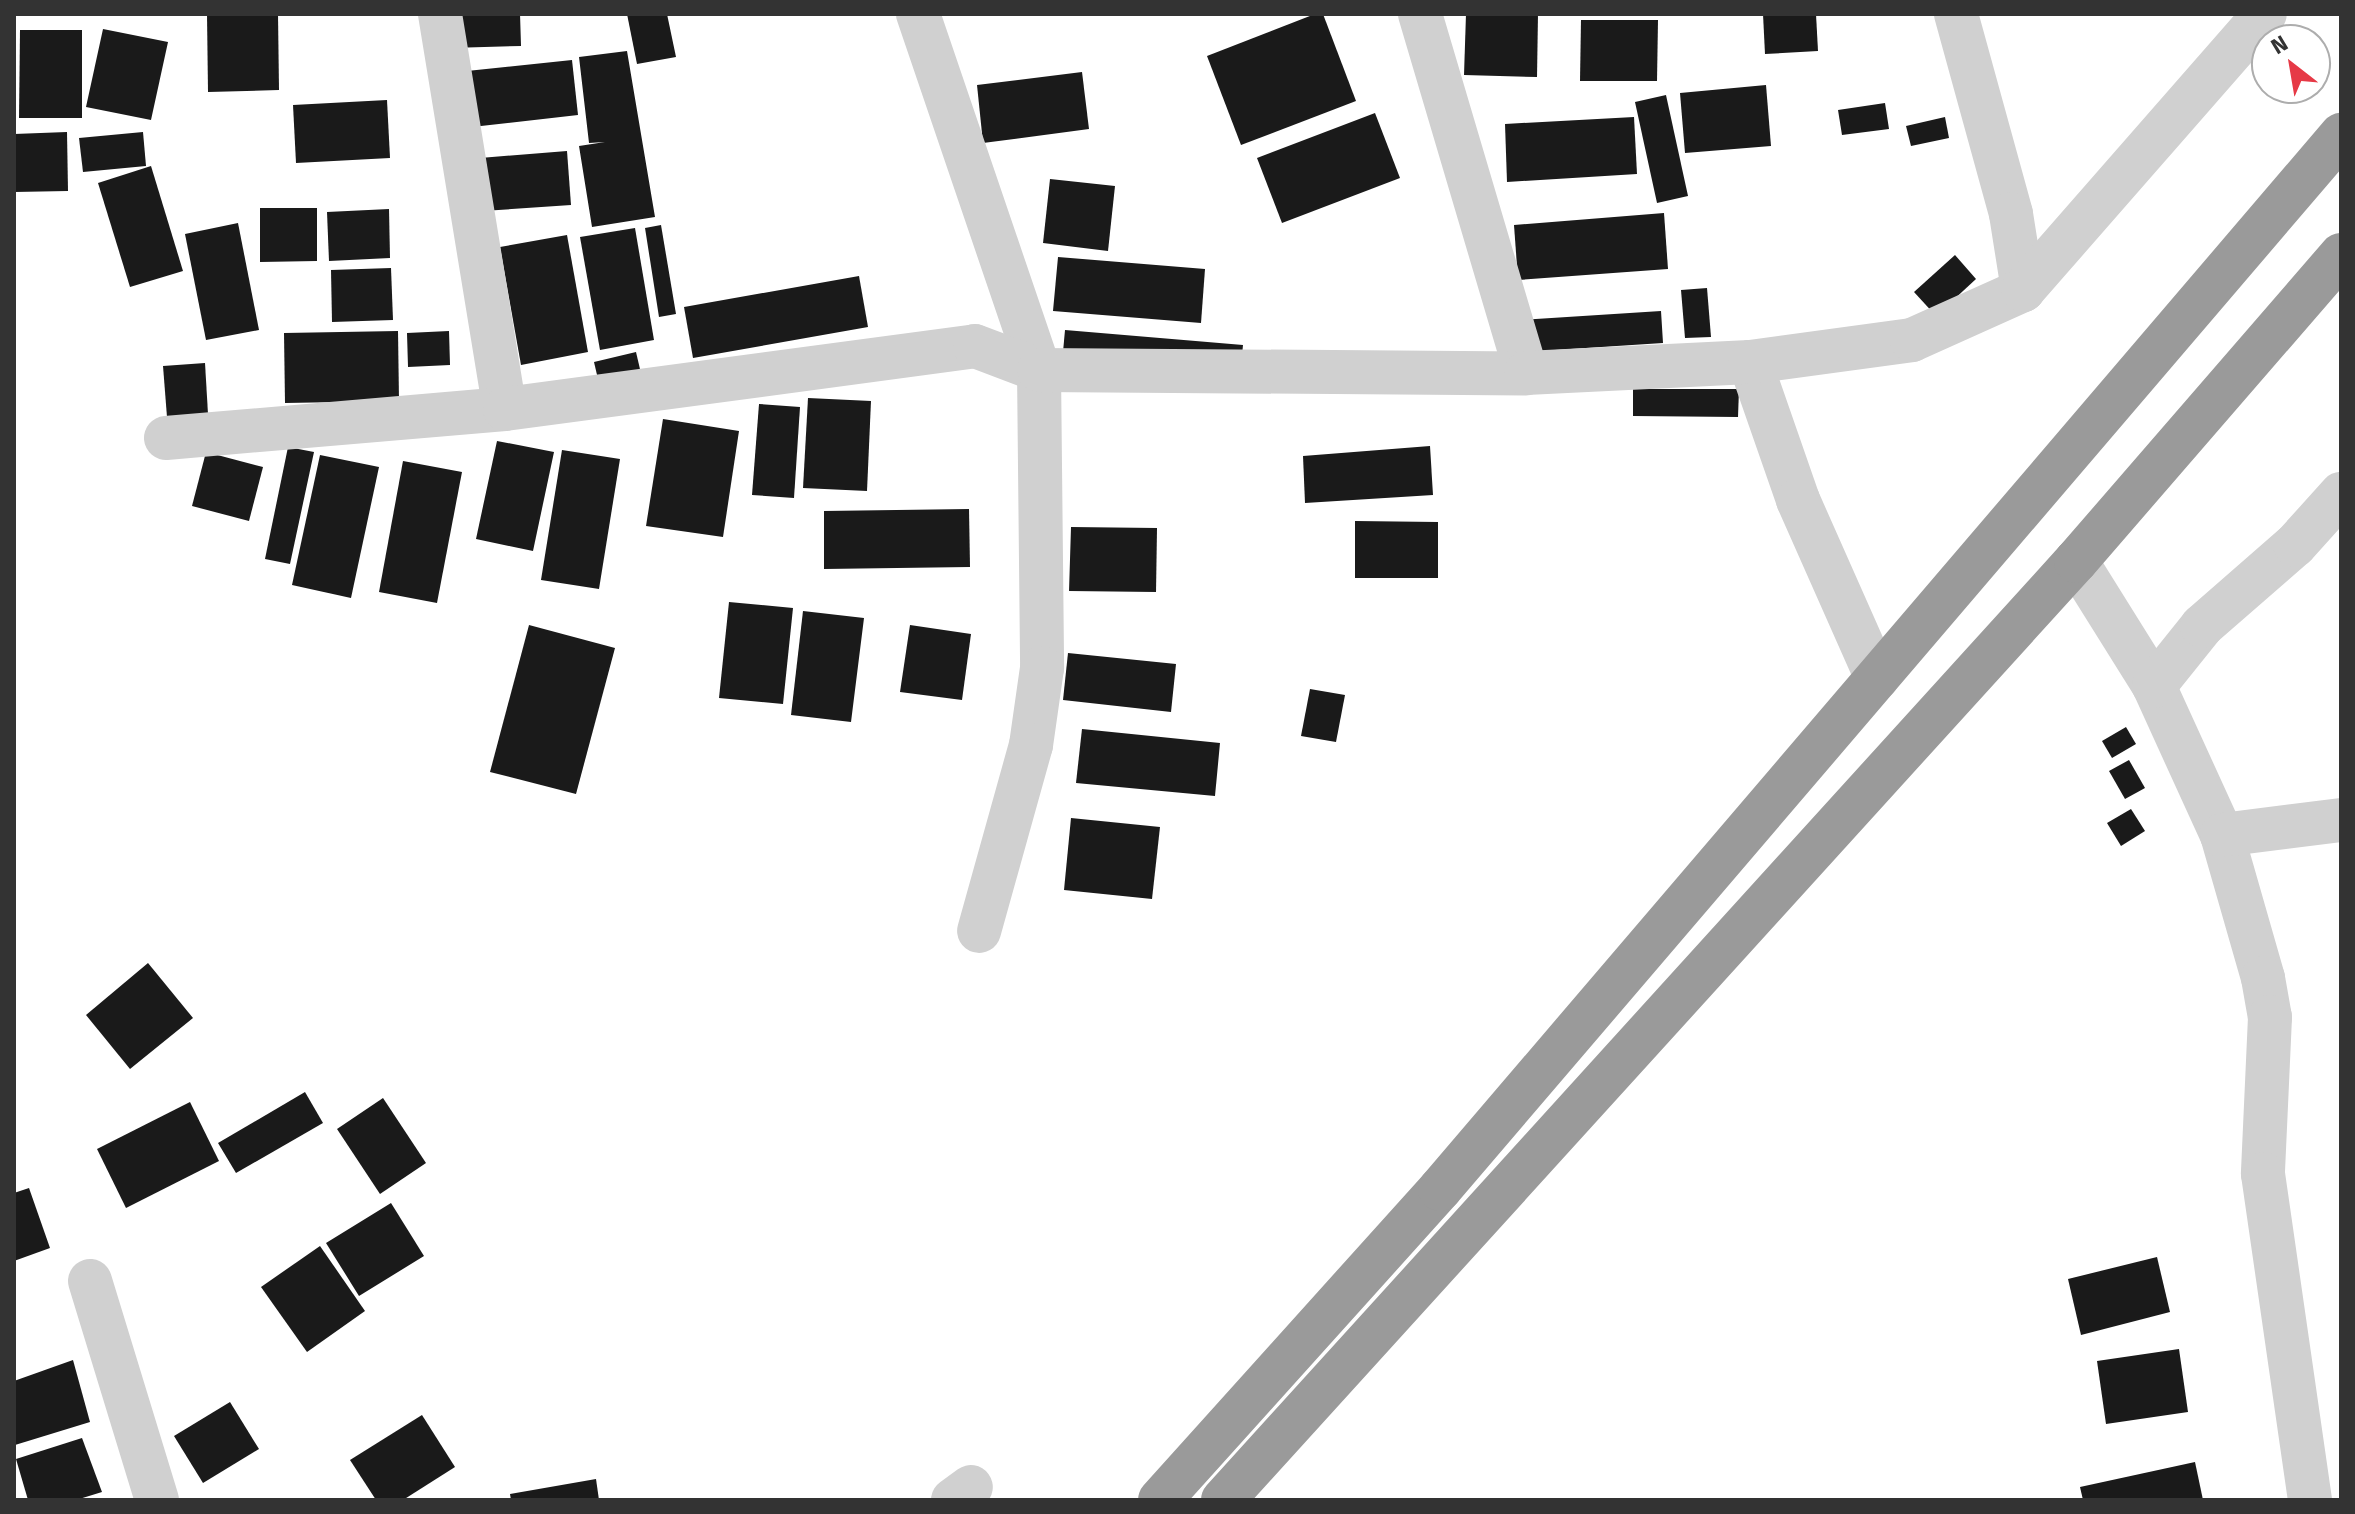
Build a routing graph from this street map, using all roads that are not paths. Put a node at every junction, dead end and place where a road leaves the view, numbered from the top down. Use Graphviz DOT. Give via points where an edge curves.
graph roads {
  1 [pos="440,14"];
  2 [pos="918,14"];
  3 [pos="1420,14"];
  4 [pos="1956,14"];
  5 [pos="2265,14"];
  6 [pos="2341,135"];
  7 [pos="2341,255"];
  8 [pos="2023,290"];
  9 [pos="1750,362"];
  10 [pos="1039,370"];
  11 [pos="1526,373"];
  12 [pos="505,409"];
  13 [pos="166,438"];
  14 [pos="2341,494"];
  15 [pos="2076,561"];
  16 [pos="1877,678"];
  17 [pos="2154,686"];
  18 [pos="2341,820"];
  19 [pos="2222,835"];
  20 [pos="979,931"];
  21 [pos="1440,1189"];
  22 [pos="1477,1221"];
  23 [pos="90,1281"];
  24 [pos="157,1500"];
  25 [pos="1160,1500"];
  26 [pos="1223,1500"];
  27 [pos="2310,1500"];
  1 -- 12 [label="street"];
  2 -- 10 [label="street"];
  3 -- 11 [label="street"];
  4 -- 8 [label="street" via="2011,214"];
  5 -- 8 [label="street"];
  6 -- 16 [label="highway"];
  7 -- 15 [label="highway"];
  8 -- 9 [label="street" via="1912,340"];
  9 -- 11 [label="street"];
  9 -- 16 [label="street" via="1798,500"];
  10 -- 11 [label="street"];
  10 -- 12 [label="street" via="975,346"];
  10 -- 20 [label="street" via="1042,668 1031,745"];
  12 -- 13 [label="street"];
  14 -- 17 [label="street" via="2295,545 2202,626"];
  15 -- 17 [label="street"];
  15 -- 22 [label="highway"];
  16 -- 21 [label="highway"];
  17 -- 19 [label="street"];
  18 -- 19 [label="street"];
  19 -- 27 [label="street" via="2270,1017 2263,1174"];
  21 -- 22 [label="highway"];
  21 -- 25 [label="highway"];
  22 -- 26 [label="highway"];
  23 -- 24 [label="street"];
}
